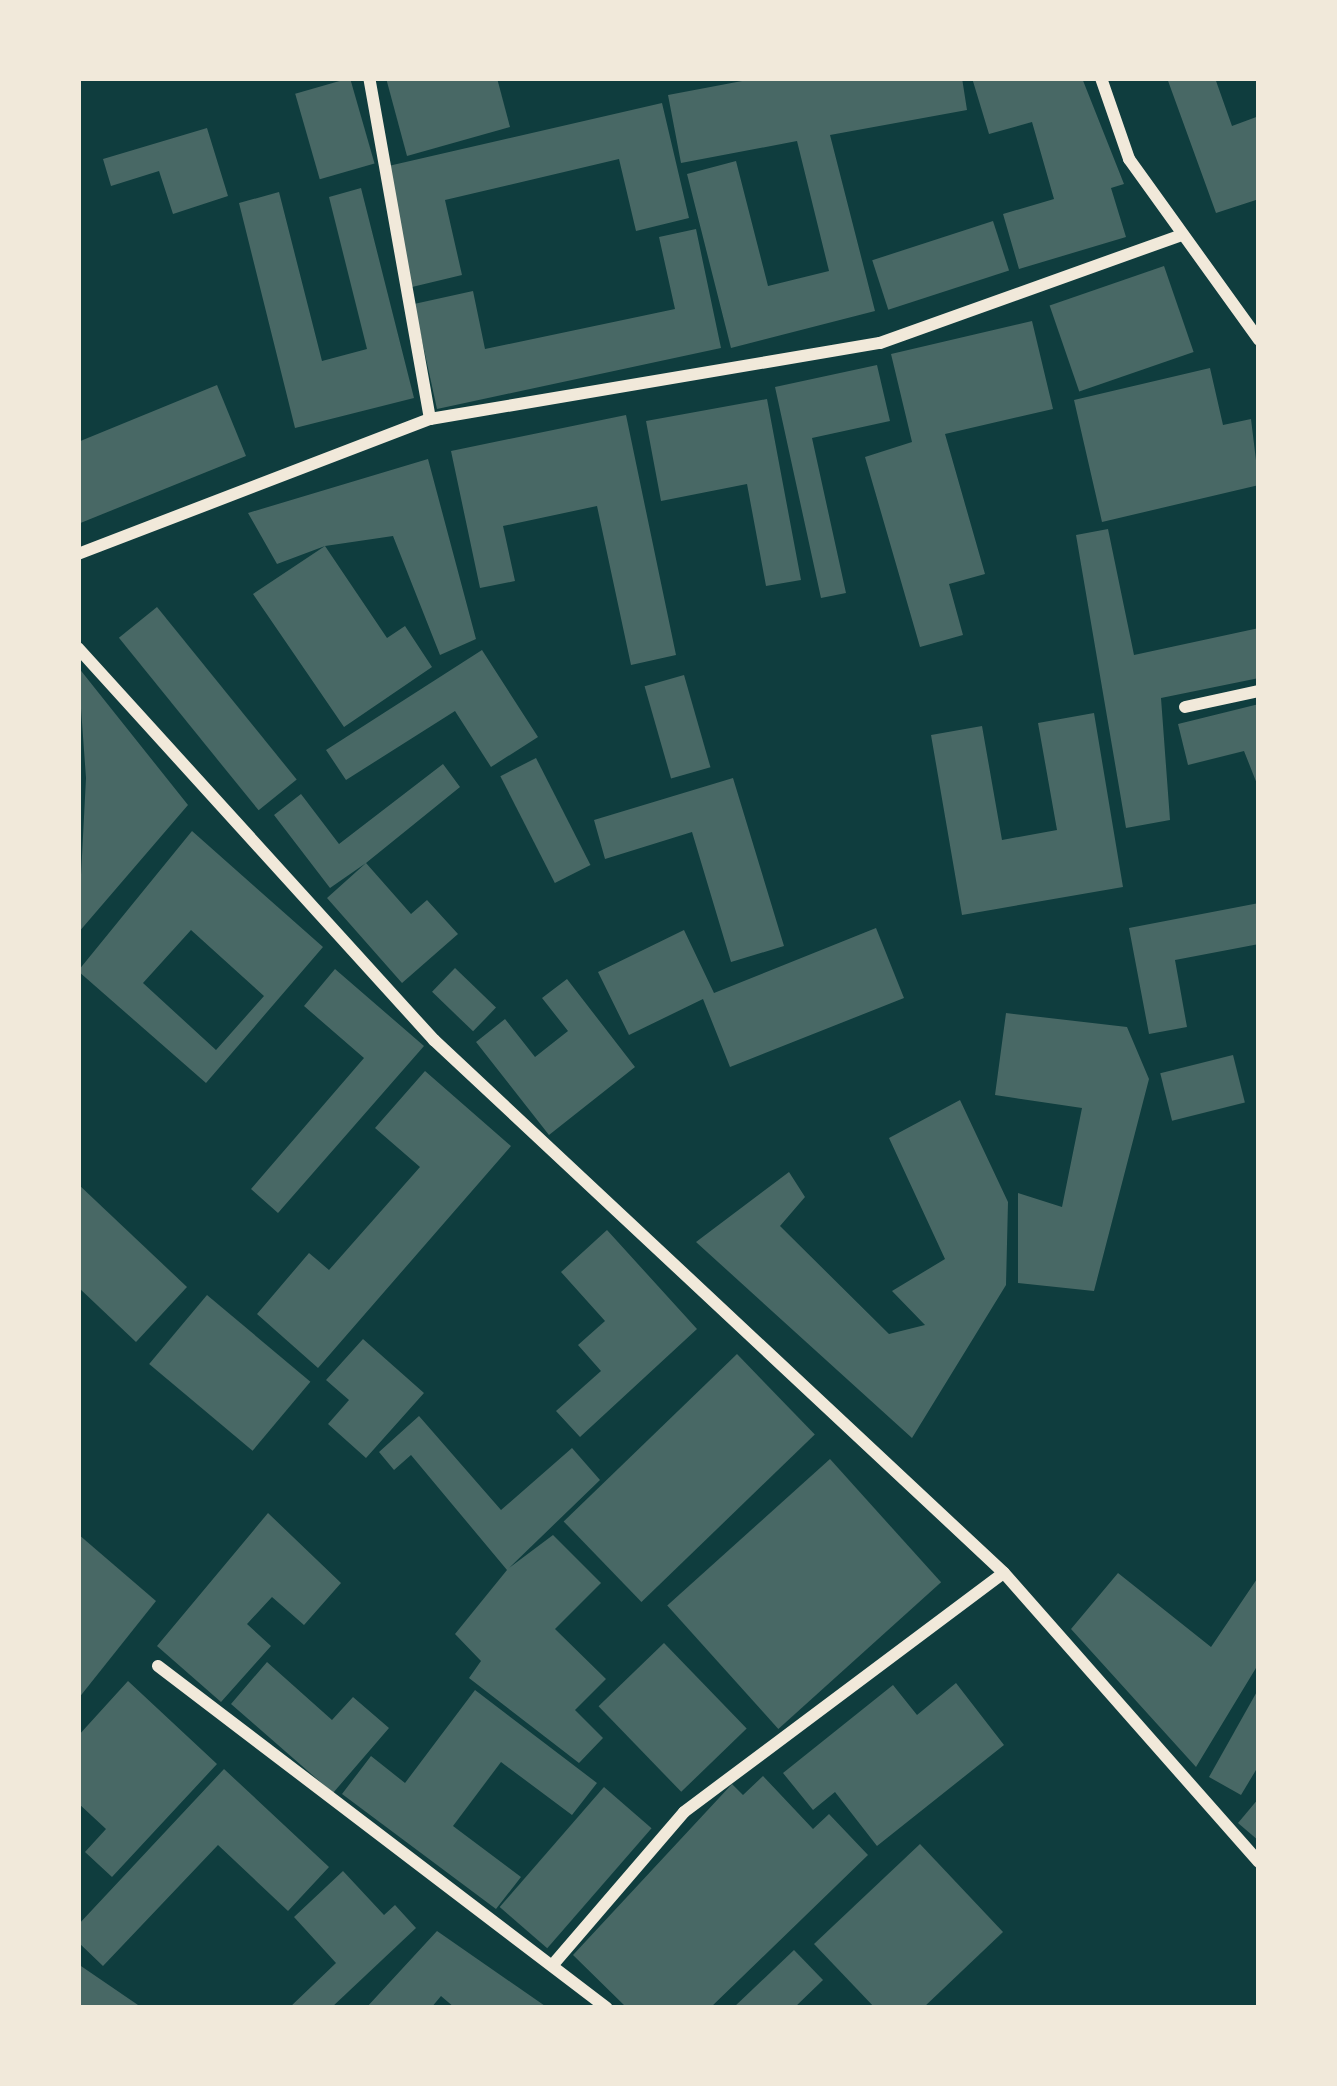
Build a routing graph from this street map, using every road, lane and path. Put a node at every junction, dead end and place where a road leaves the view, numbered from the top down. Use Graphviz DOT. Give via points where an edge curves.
graph roads {
  1 [pos="370,78"];
  2 [pos="1101,78"];
  3 [pos="1179,236"];
  4 [pos="1259,340"];
  5 [pos="430,419"];
  6 [pos="78,554"];
  7 [pos="78,649"];
  8 [pos="1259,691"];
  9 [pos="1185,707"];
  10 [pos="1004,1573"];
  11 [pos="158,1666"];
  12 [pos="1259,1862"];
  13 [pos="556,1961"];
  14 [pos="607,2008"];
  1 -- 5 [label="street"];
  2 -- 3 [label="street" via="1129,159"];
  3 -- 4 [label="street"];
  3 -- 5 [label="street" via="880,343"];
  5 -- 6 [label="street"];
  7 -- 10 [label="street" via="434,1040"];
  8 -- 9 [label="street"];
  10 -- 12 [label="street"];
  10 -- 13 [label="street" via="684,1812"];
  11 -- 13 [label="street"];
  13 -- 14 [label="street"];
}
